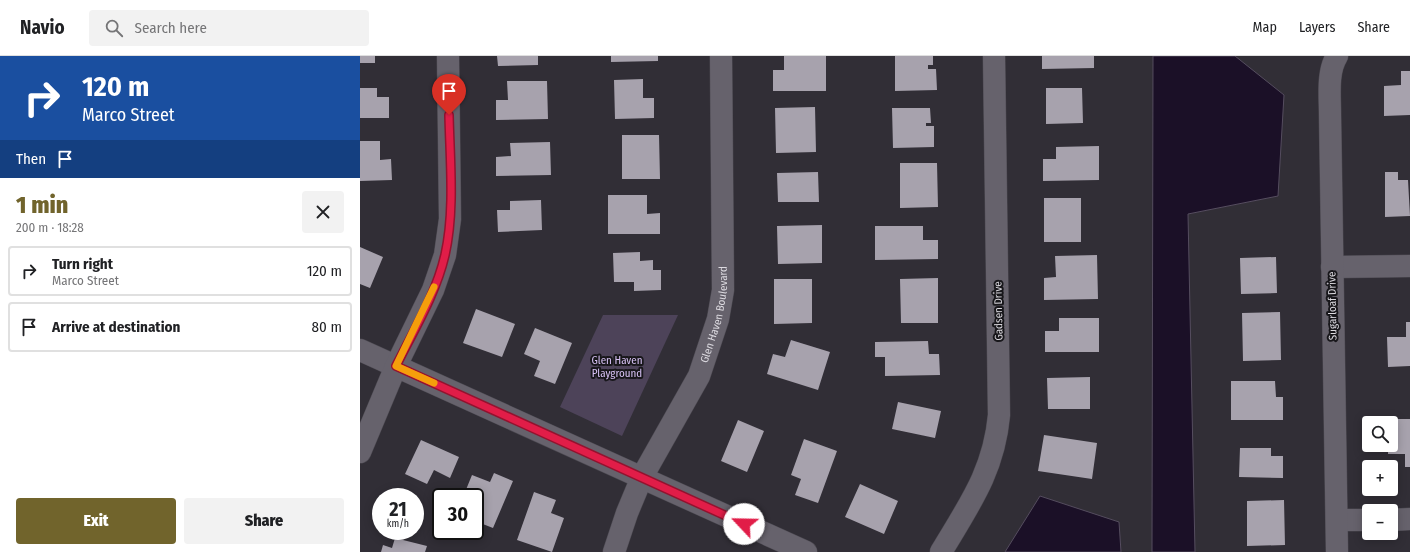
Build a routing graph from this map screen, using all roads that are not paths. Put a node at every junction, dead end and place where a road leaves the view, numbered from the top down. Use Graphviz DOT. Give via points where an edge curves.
graph roads {
  1 [pos="448,56"];
  2 [pos="721,56"];
  3 [pos="994,56"];
  4 [pos="1333,57"];
  5 [pos="1410,266"];
  6 [pos="1332,267"];
  7 [pos="360,350"];
  8 [pos="396,366"];
  9 [pos="360,452"];
  10 [pos="642,477"];
  11 [pos="1410,519"];
  12 [pos="1337,520"];
  13 [pos="1362,520"];
  14 [pos="1398,520"];
  15 [pos="614,552"];
  16 [pos="806,552"];
  17 [pos="941,552"];
  18 [pos="1337,552"];
  1 -- 8 [label="street" via="450,219 445,255 433,290"];
  2 -- 10 [label="street, Glen Haven Boulevard" via="723,290 714,334 699,376"];
  3 -- 17 [label="street, Gadsen Drive" via="998,430 992,458 981,485"];
  4 -- 6 [label="street, Sugarloaf Drive" via="1330,86"];
  5 -- 6 [label="street"];
  6 -- 12 [label="street, Sugarloaf Drive"];
  7 -- 8 [label="street"];
  8 -- 9 [label="street"];
  8 -- 10 [label="street"];
  10 -- 15 [label="street, Glen Haven Boulevard"];
  10 -- 16 [label="street"];
  11 -- 14 [label="street"];
  12 -- 13 [label="street"];
  12 -- 18 [label="street, Sugarloaf Drive"];
}
